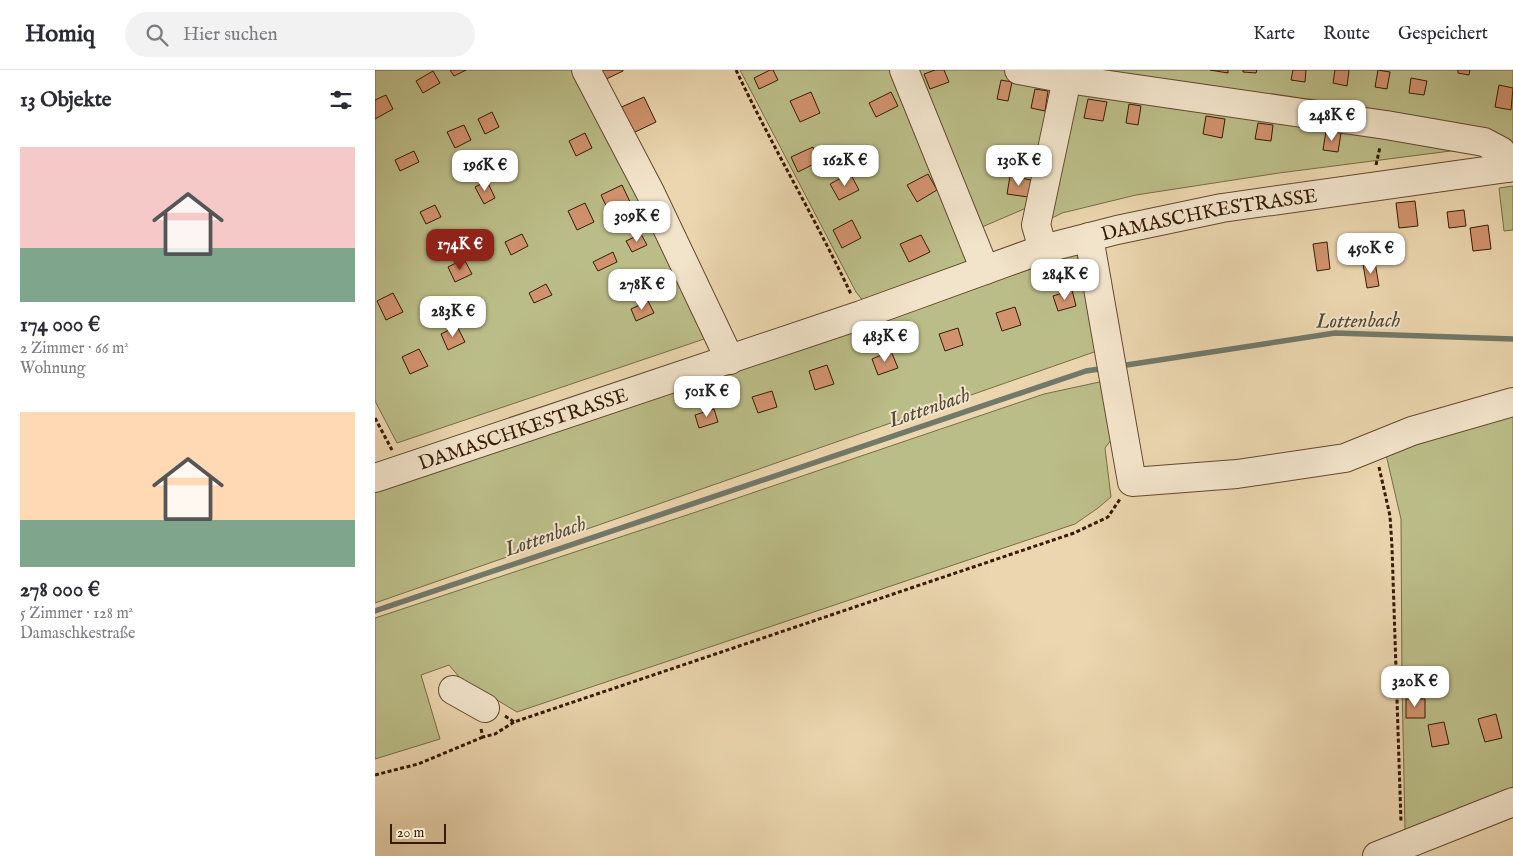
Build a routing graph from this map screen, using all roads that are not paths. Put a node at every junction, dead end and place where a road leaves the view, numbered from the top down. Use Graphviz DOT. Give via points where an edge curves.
graph roads {
  1 [pos="586,70"];
  2 [pos="904,70"];
  3 [pos="1019,70"];
  4 [pos="1067,79"];
  5 [pos="1510,167"];
  6 [pos="1089,237"];
  7 [pos="1043,249"];
  8 [pos="985,270"];
  9 [pos="730,360"];
  10 [pos="1513,402"];
  11 [pos="375,478"];
  12 [pos="453,690"];
  13 [pos="485,708"];
  14 [pos="1513,802"];
  15 [pos="1389,851"];
  1 -- 9 [label="street" via="650,192"];
  2 -- 8 [label="street"];
  3 -- 4 [label="street"];
  4 -- 5 [label="street" via="1484,142 1501,151"];
  4 -- 7 [label="street" via="1036,225"];
  5 -- 6 [label="street, DAMASCHKESTRASSE" via="1222,208"];
  6 -- 7 [label="street, DAMASCHKESTRASSE"];
  6 -- 10 [label="street" via="1132,482 1237,474 1345,458 1412,431"];
  7 -- 8 [label="street, DAMASCHKESTRASSE"];
  8 -- 9 [label="street, DAMASCHKESTRASSE"];
  9 -- 11 [label="street, DAMASCHKESTRASSE"];
  12 -- 13 [label="street"];
  14 -- 15 [label="street"];
}
